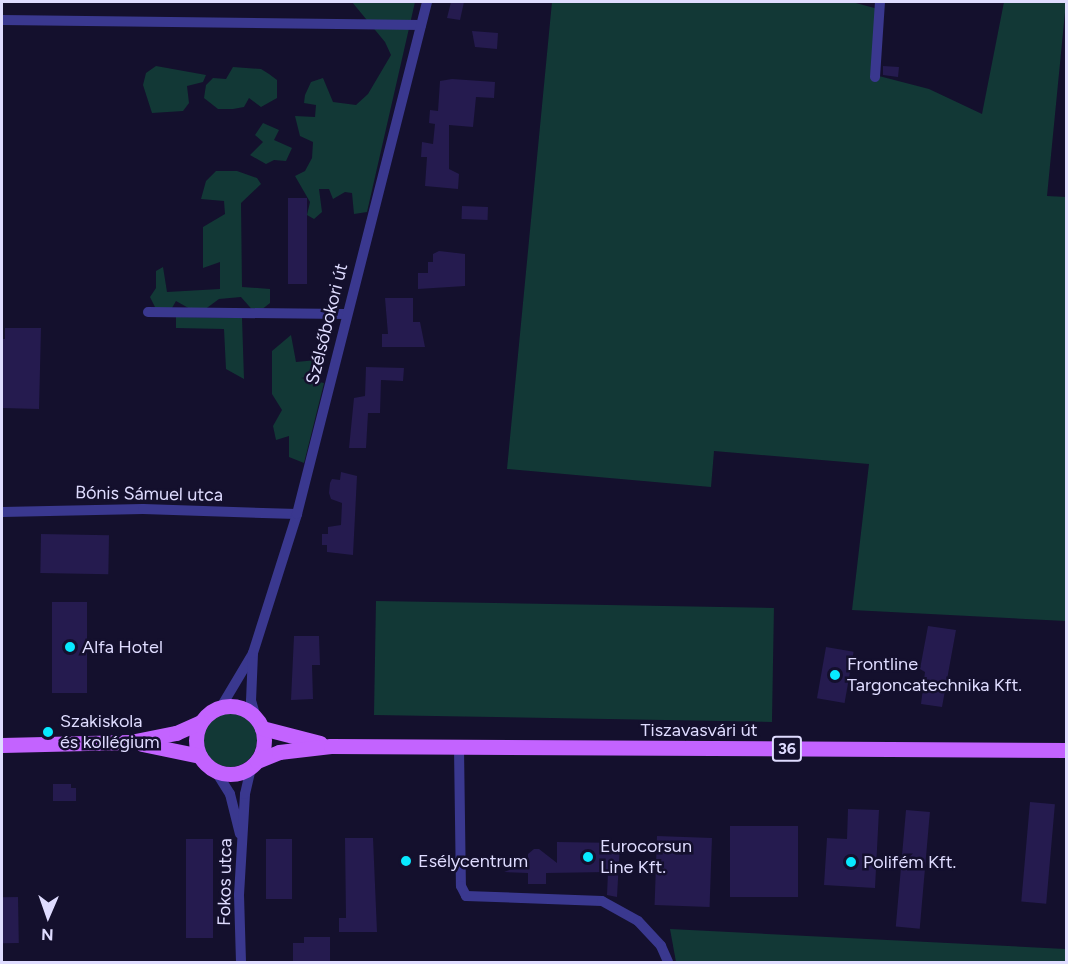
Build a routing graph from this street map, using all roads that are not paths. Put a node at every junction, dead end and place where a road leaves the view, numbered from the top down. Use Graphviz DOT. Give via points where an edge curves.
graph roads {
  1 [pos="427,2"];
  2 [pos="880,2"];
  3 [pos="2,20"];
  4 [pos="421,25"];
  5 [pos="875,77"];
  6 [pos="148,312"];
  7 [pos="345,314"];
  8 [pos="2,512"];
  9 [pos="297,514"];
  10 [pos="253,653"];
  11 [pos="221,707"];
  12 [pos="201,722"];
  13 [pos="259,723"];
  14 [pos="130,742"];
  15 [pos="2,745"];
  16 [pos="331,746"];
  17 [pos="459,748"];
  18 [pos="1066,750"];
  19 [pos="200,756"];
  20 [pos="254,764"];
  21 [pos="215,770"];
  22 [pos="242,844"];
  23 [pos="242,963"];
  24 [pos="668,963"];
  1 -- 4 [label="street, Szélsőbokori út"];
  2 -- 5 [label="street"];
  3 -- 4 [label="street"];
  4 -- 7 [label="street, Szélsőbokori út"];
  6 -- 7 [label="street"];
  7 -- 9 [label="street, Szélsőbokori út"];
  8 -- 9 [label="street, Bónis Sámuel utca" via="143,509"];
  9 -- 10 [label="street, Szélsőbokori út"];
  10 -- 11 [label="street"];
  10 -- 13 [label="street" via="251,695"];
  11 -- 12 [label="main road"];
  11 -- 13 [label="main road, 36" via="244,709"];
  12 -- 14 [label="main road" via="176,733"];
  12 -- 19 [label="main road" via="196,743"];
  13 -- 16 [label="main road, 36"];
  13 -- 20 [label="main road" via="264,742"];
  14 -- 15 [label="main road"];
  14 -- 19 [label="main road"];
  16 -- 17 [label="main road, Tiszavasvári út / 36"];
  16 -- 20 [label="main road, 36" via="279,752"];
  17 -- 18 [label="main road, Tiszavasvári út / 36"];
  17 -- 24 [label="street" via="461,886 466,896 602,901 638,921 661,946"];
  19 -- 21 [label="main road"];
  20 -- 21 [label="main road, 36" via="234,773"];
  20 -- 22 [label="street, Fokos utca" via="245,803"];
  21 -- 22 [label="street" via="230,794"];
  22 -- 23 [label="street, Fokos utca"];
}
